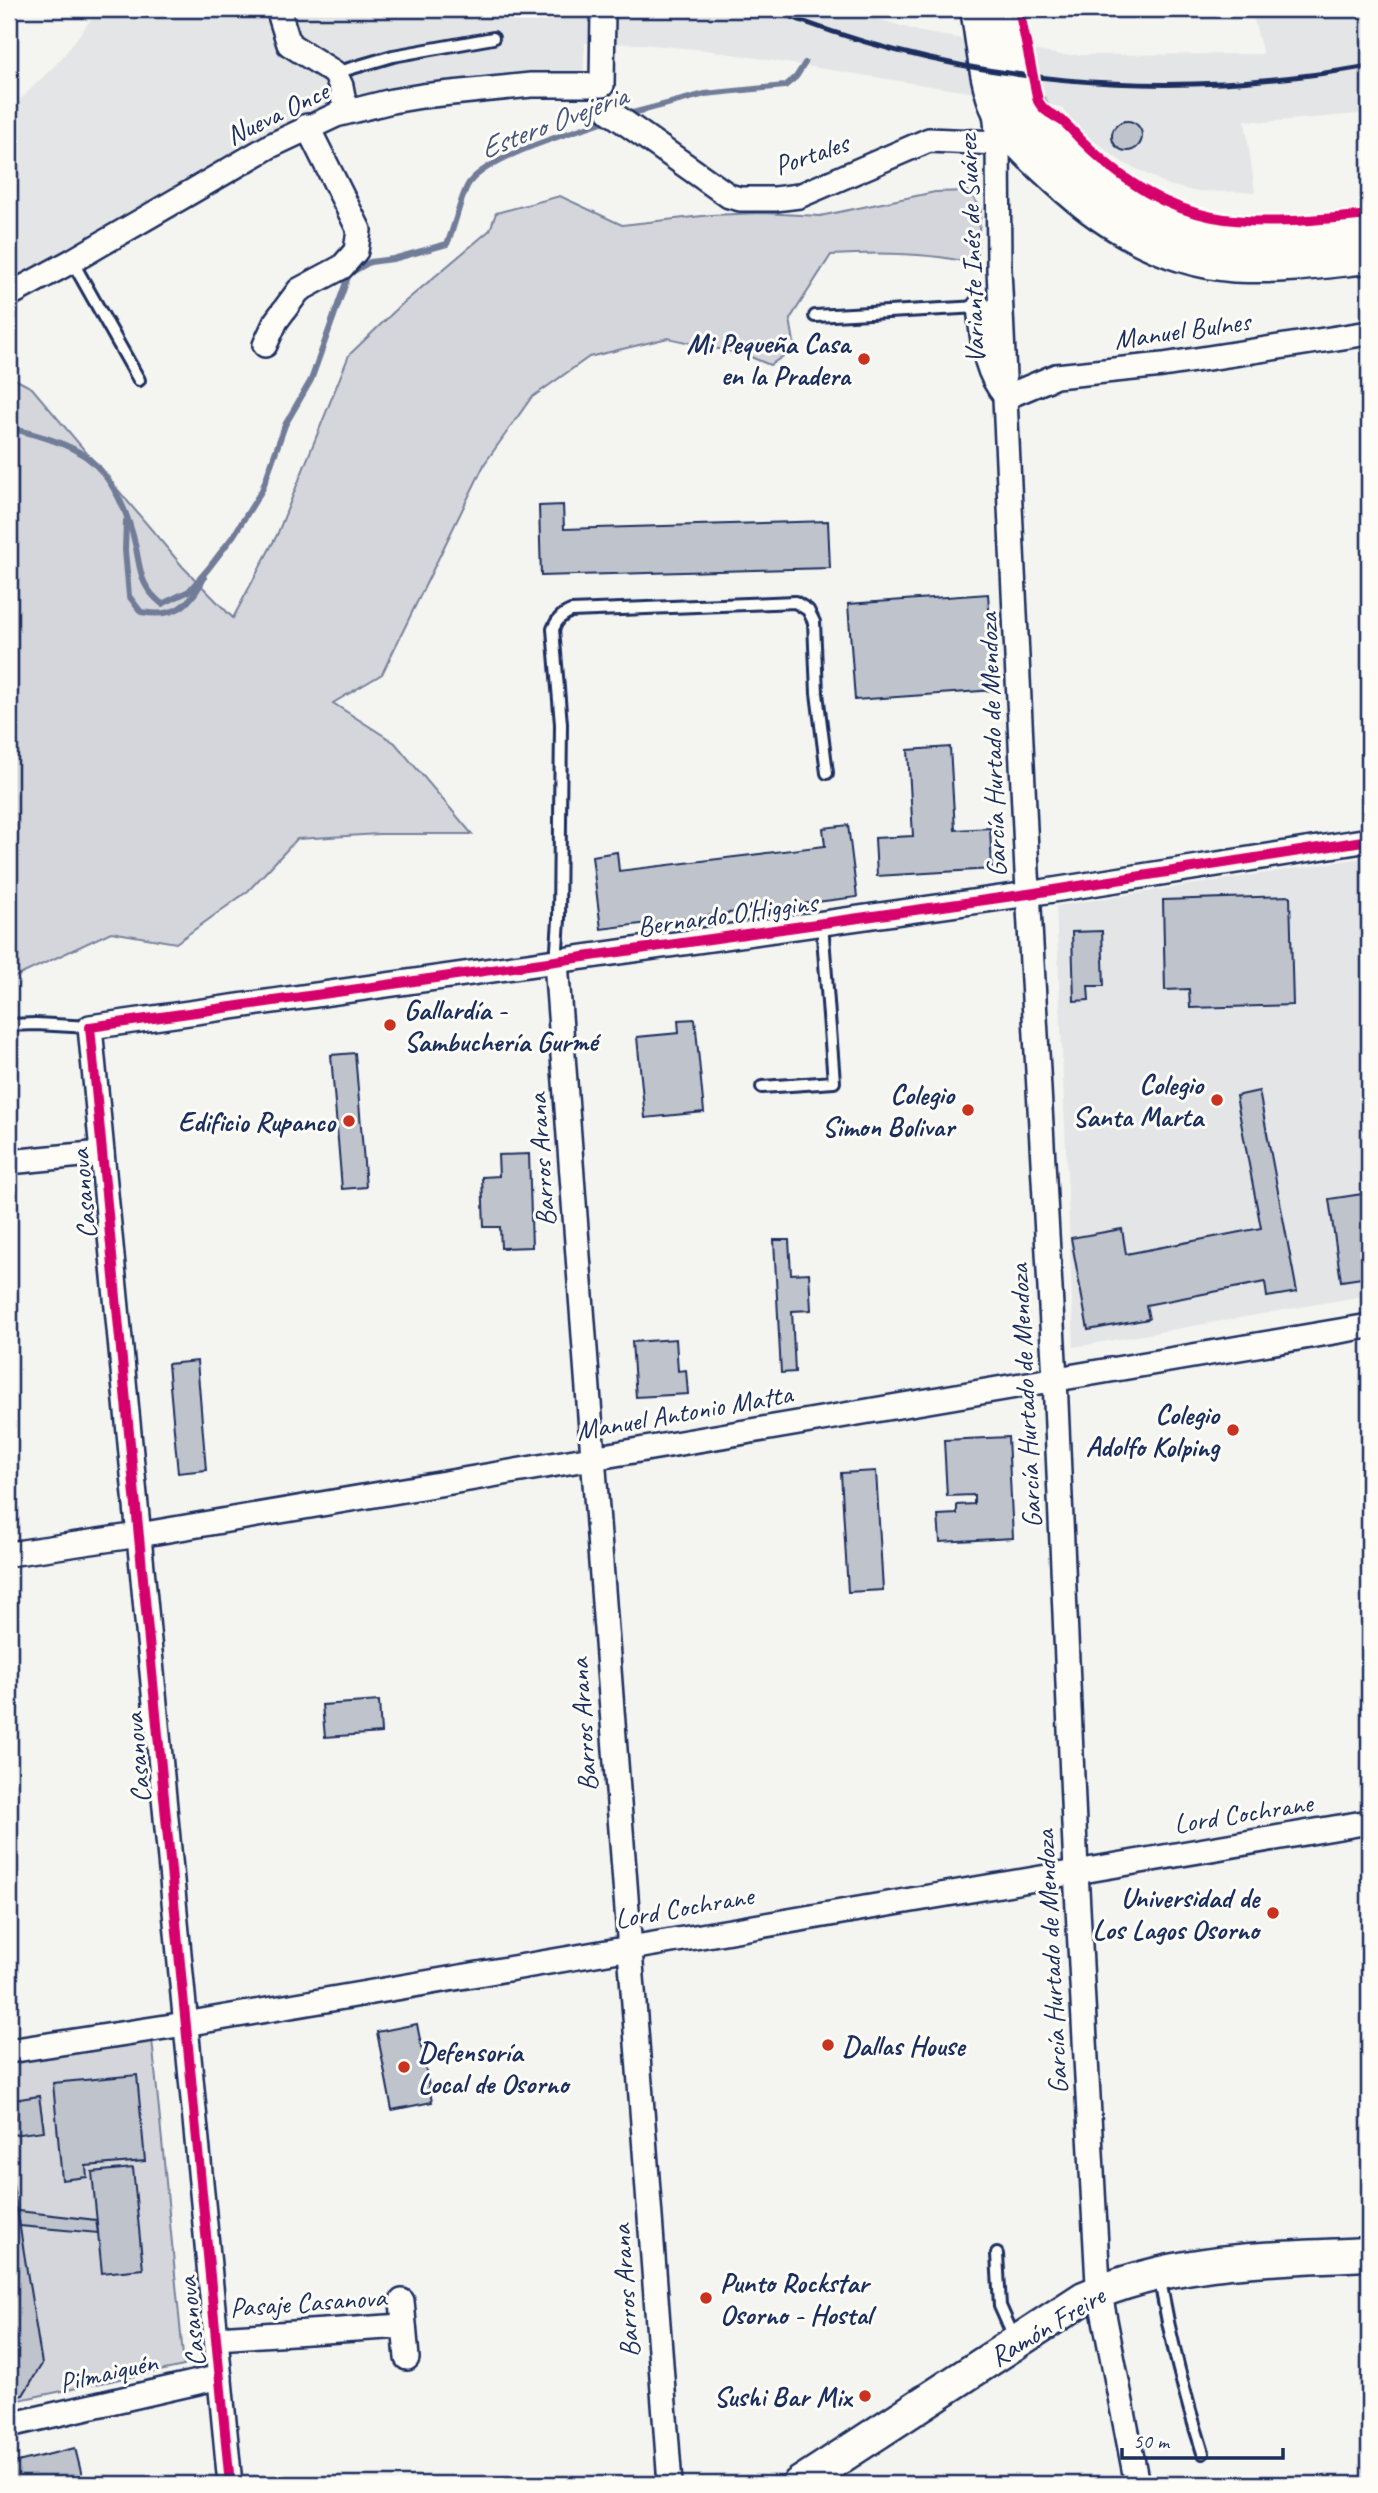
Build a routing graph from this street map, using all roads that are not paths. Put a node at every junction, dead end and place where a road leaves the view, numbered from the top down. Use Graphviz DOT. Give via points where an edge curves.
graph roads {
  1 [pos="278,9"];
  2 [pos="603,9"];
  3 [pos="977,9"];
  4 [pos="1005,9"];
  5 [pos="493,38"];
  6 [pos="335,73"];
  7 [pos="993,99"];
  8 [pos="609,105"];
  9 [pos="346,112"];
  10 [pos="307,126"];
  11 [pos="998,143"];
  12 [pos="1369,232"];
  13 [pos="1369,257"];
  14 [pos="72,261"];
  15 [pos="9,295"];
  16 [pos="979,307"];
  17 [pos="815,316"];
  18 [pos="1369,333"];
  19 [pos="265,345"];
  20 [pos="139,380"];
  21 [pos="1006,397"];
  22 [pos="827,773"];
  23 [pos="1369,840"];
  24 [pos="1028,894"];
  25 [pos="822,923"];
  26 [pos="556,962"];
  27 [pos="9,1025"];
  28 [pos="90,1027"];
  29 [pos="762,1087"];
  30 [pos="102,1153"];
  31 [pos="9,1162"];
  32 [pos="1369,1326"];
  33 [pos="1055,1379"];
  34 [pos="593,1457"];
  35 [pos="139,1535"];
  36 [pos="9,1554"];
  37 [pos="1369,1822"];
  38 [pos="1076,1871"];
  39 [pos="629,1947"];
  40 [pos="185,2024"];
  41 [pos="9,2051"];
  42 [pos="997,2253"];
  43 [pos="1369,2254"];
  44 [pos="1158,2272"];
  45 [pos="1099,2292"];
  46 [pos="402,2301"];
  47 [pos="404,2326"];
  48 [pos="216,2338"];
  49 [pos="1017,2342"];
  50 [pos="407,2358"];
  51 [pos="220,2377"];
  52 [pos="9,2425"];
  53 [pos="1203,2453"];
  54 [pos="230,2484"];
  55 [pos="670,2484"];
  56 [pos="799,2484"];
  57 [pos="1138,2484"];
  1 -- 6 [label="street" via="289,44"];
  2 -- 8 [label="street"];
  3 -- 7 [label="main road"];
  4 -- 12 [label="main road" via="1030,109 1093,175 1124,198 1172,224 1215,235 1267,239"];
  5 -- 6 [label="lane" via="393,56"];
  6 -- 9 [label="street"];
  7 -- 11 [label="street, Variante Inés de Suárez"];
  7 -- 13 [label="main road" via="1019,144 1071,192 1156,247 1246,266"];
  8 -- 9 [label="street, Nueva Once" via="531,85 392,101"];
  8 -- 11 [label="street, Portales" via="729,196 740,199 799,196 929,140"];
  9 -- 10 [label="street, Nueva Once"];
  10 -- 14 [label="street, Nueva Once"];
  10 -- 19 [label="street" via="359,230 356,251 342,267 299,290 275,321"];
  11 -- 21 [label="street, Variante Inés de Suárez"];
  14 -- 15 [label="street, Nueva Once"];
  14 -- 20 [label="lane"];
  16 -- 17 [label="lane"];
  16 -- 21 [label="street, García Hurtado de Mendoza" via="987,365"];
  18 -- 21 [label="street, Manuel Bulnes" via="1164,365 1056,376"];
  21 -- 24 [label="street, García Hurtado de Mendoza"];
  22 -- 26 [label="lane" via="814,622 802,605 577,611 559,617 553,629 561,724"];
  23 -- 24 [label="street, Bernardo O'Higgins"];
  24 -- 25 [label="street, Bernardo O'Higgins"];
  24 -- 33 [label="street, García Hurtado de Mendoza"];
  25 -- 26 [label="street, Bernardo O'Higgins"];
  25 -- 29 [label="lane" via="834,1082"];
  26 -- 28 [label="street, Bernardo O'Higgins"];
  26 -- 34 [label="street, Barros Arana"];
  27 -- 28 [label="lane"];
  28 -- 30 [label="street, Casanova"];
  30 -- 31 [label="street"];
  30 -- 35 [label="street, Casanova"];
  32 -- 33 [label="street, Manuel Antonio Matta"];
  33 -- 34 [label="street, Manuel Antonio Matta"];
  33 -- 38 [label="street, García Hurtado de Mendoza"];
  34 -- 35 [label="street, Manuel Antonio Matta"];
  34 -- 39 [label="street, Barros Arana"];
  35 -- 36 [label="street, Manuel Antonio Matta"];
  35 -- 40 [label="street, Casanova"];
  37 -- 38 [label="street, Lord Cochrane"];
  38 -- 39 [label="street, Lord Cochrane"];
  38 -- 45 [label="street, García Hurtado de Mendoza"];
  39 -- 40 [label="street, Lord Cochrane"];
  39 -- 55 [label="street, Barros Arana"];
  40 -- 41 [label="street, Lord Cochrane"];
  40 -- 48 [label="street, Casanova"];
  42 -- 49 [label="lane" via="1000,2306"];
  43 -- 44 [label="main road, Ramón Freire" via="1222,2261"];
  44 -- 45 [label="main road, Ramón Freire"];
  44 -- 53 [label="lane" via="1171,2344"];
  45 -- 49 [label="main road, Ramón Freire"];
  45 -- 57 [label="street, García Hurtado de Mendoza"];
  46 -- 47 [label="street, Pasaje Casanova"];
  47 -- 48 [label="street, Pasaje Casanova"];
  47 -- 50 [label="street, Pasaje Casanova"];
  48 -- 51 [label="street, Casanova"];
  49 -- 56 [label="main road, Ramón Freire"];
  51 -- 52 [label="street, Pilmaiquén"];
  51 -- 54 [label="street, Casanova"];
}
